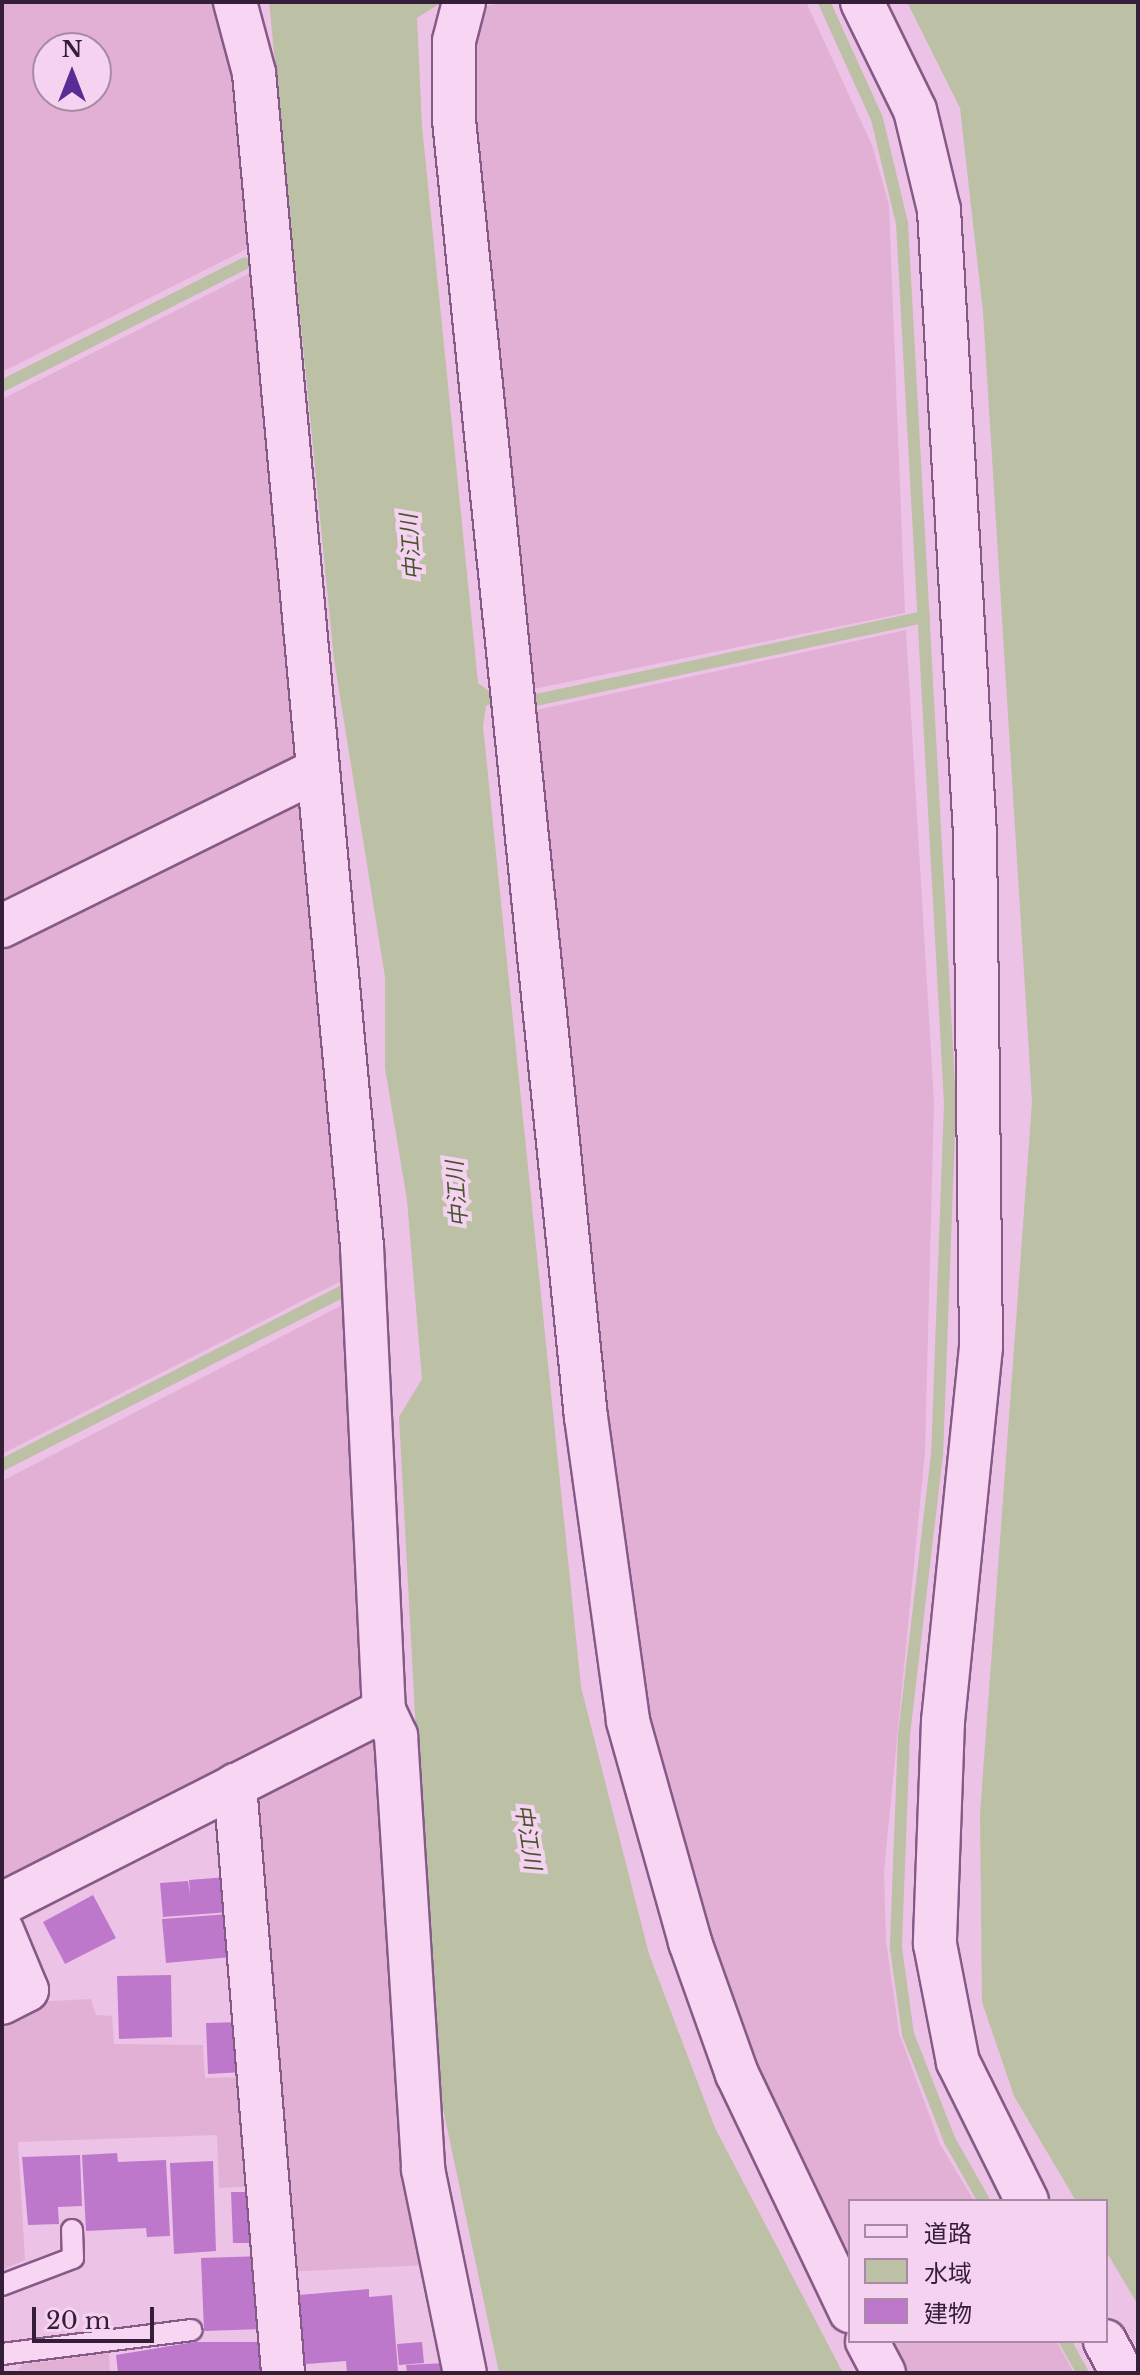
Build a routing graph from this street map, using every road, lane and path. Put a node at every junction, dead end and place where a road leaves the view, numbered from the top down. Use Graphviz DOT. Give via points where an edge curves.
graph roads {
  1 [pos="235,2"];
  2 [pos="464,2"];
  3 [pos="862,2"];
  4 [pos="316,771"];
  5 [pos="2,926"];
  6 [pos="384,1710"];
  7 [pos="235,1785"];
  8 [pos="2,1904"];
  9 [pos="2,1930"];
  10 [pos="2,2003"];
  11 [pos="1026,2199"];
  12 [pos="72,2230"];
  13 [pos="2,2285"];
  14 [pos="848,2307"];
  15 [pos="191,2330"];
  16 [pos="868,2343"];
  17 [pos="1106,2343"];
  18 [pos="2,2354"];
  19 [pos="283,2373"];
  20 [pos="465,2373"];
  21 [pos="884,2373"];
  22 [pos="1122,2373"];
  1 -- 4 [label="street" via="254,73"];
  2 -- 14 [label="street" via="454,41 454,120 586,1417 628,1721 690,1942 737,2074"];
  3 -- 11 [label="street" via="915,110 939,210 975,834 981,1347 943,1721 935,1944 958,2062"];
  4 -- 5 [label="street"];
  4 -- 6 [label="street" via="362,1246"];
  6 -- 7 [label="street"];
  6 -- 20 [label="street" via="396,1736 423,2169"];
  7 -- 8 [label="street"];
  7 -- 19 [label="street"];
  9 -- 10 [label="street" via="27,1990"];
  12 -- 13 [label="lane" via="73,2258"];
  15 -- 18 [label="lane"];
  16 -- 21 [label="street"];
  17 -- 22 [label="street"];
}
